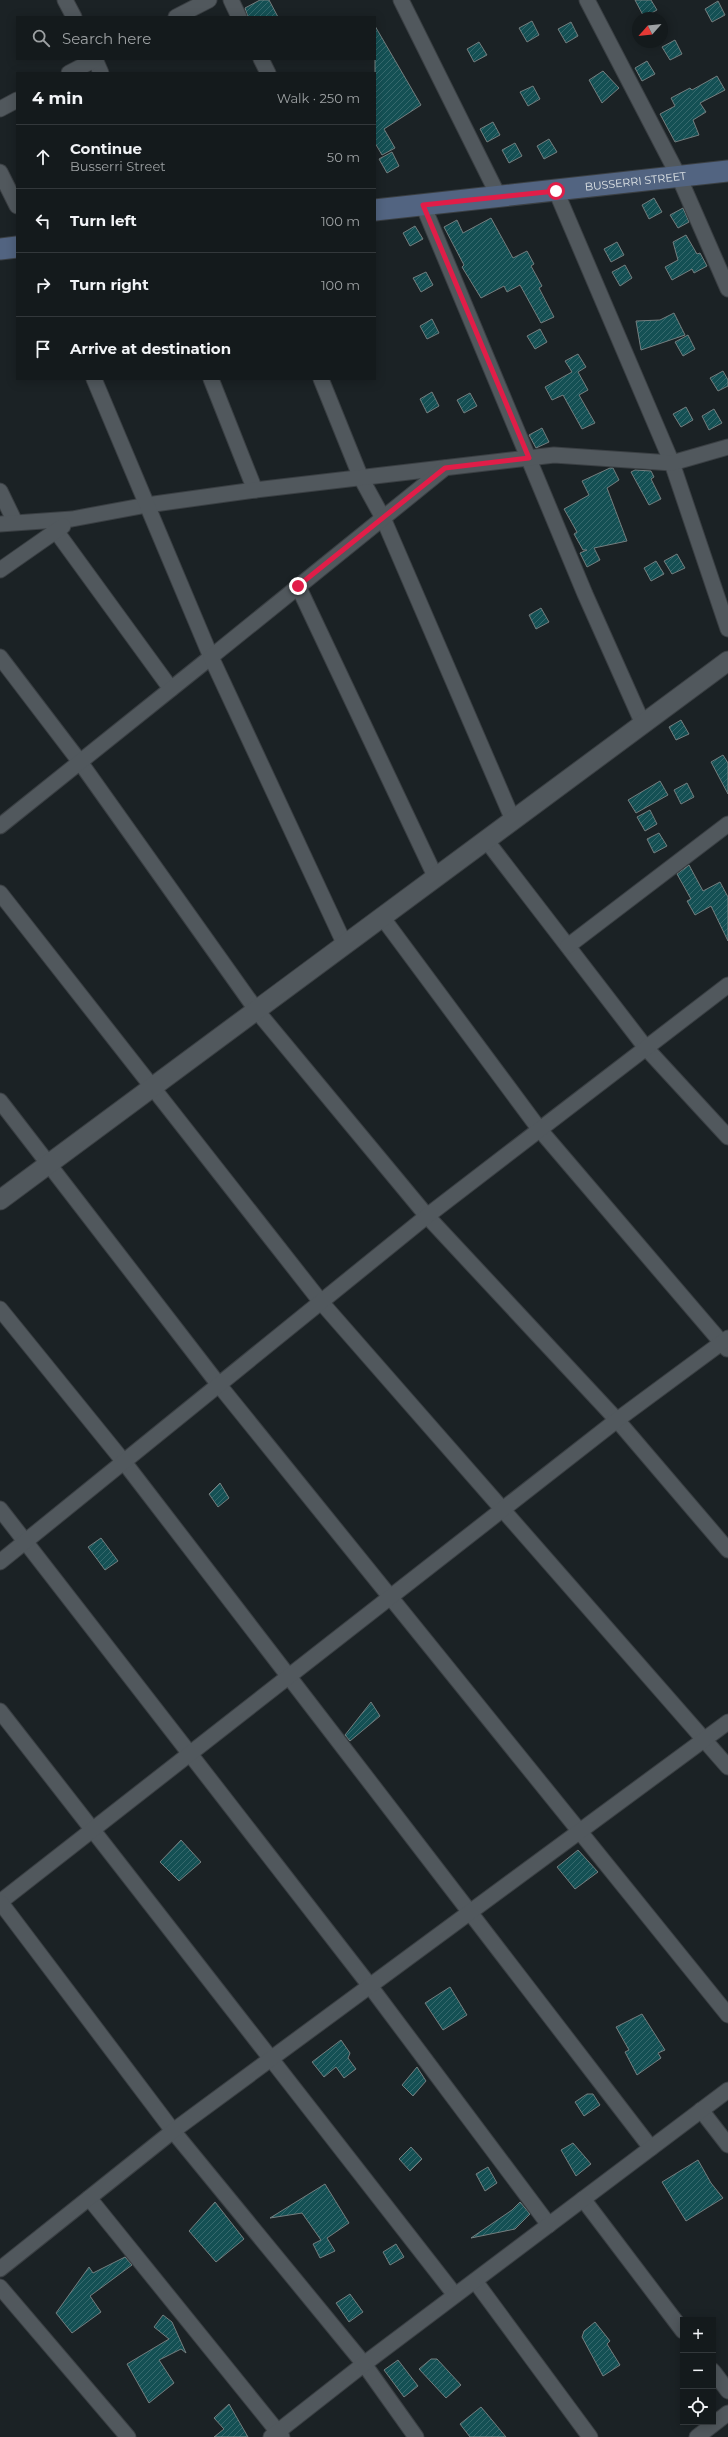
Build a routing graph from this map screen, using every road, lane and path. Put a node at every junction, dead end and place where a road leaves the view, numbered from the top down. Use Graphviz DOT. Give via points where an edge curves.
graph roads {
  1 [pos="65,0"];
  2 [pos="209,0"];
  3 [pos="231,0"];
  4 [pos="401,0"];
  5 [pos="587,0"];
  6 [pos="73,16"];
  7 [pos="178,16"];
  8 [pos="239,16"];
  9 [pos="93,60"];
  10 [pos="95,60"];
  11 [pos="262,60"];
  12 [pos="71,72"];
  13 [pos="101,72"];
  14 [pos="268,72"];
  15 [pos="16,101"];
  16 [pos="0,109"];
  17 [pos="728,171"];
  18 [pos="0,172"];
  19 [pos="679,177"];
  20 [pos="556,191"];
  21 [pos="499,197"];
  22 [pos="16,204"];
  23 [pos="423,205"];
  24 [pos="376,210"];
  25 [pos="16,247"];
  26 [pos="0,249"];
  27 [pos="728,290"];
  28 [pos="94,380"];
  29 [pos="211,380"];
  30 [pos="321,380"];
  31 [pos="728,447"];
  32 [pos="529,458"];
  33 [pos="672,463"];
  34 [pos="445,468"];
  35 [pos="361,478"];
  36 [pos="255,490"];
  37 [pos="0,491"];
  38 [pos="147,505"];
  39 [pos="383,518"];
  40 [pos="72,519"];
  41 [pos="15,522"];
  42 [pos="0,524"];
  43 [pos="56,531"];
  44 [pos="0,570"];
  45 [pos="298,586"];
  46 [pos="728,629"];
  47 [pos="0,657"];
  48 [pos="211,657"];
  49 [pos="728,661"];
  50 [pos="170,690"];
  51 [pos="643,724"];
  52 [pos="80,762"];
  53 [pos="513,820"];
  54 [pos="728,824"];
  55 [pos="0,826"];
  56 [pos="486,840"];
  57 [pos="436,878"];
  58 [pos="0,893"];
  59 [pos="382,917"];
  60 [pos="345,945"];
  61 [pos="568,946"];
  62 [pos="728,985"];
  63 [pos="257,1011"];
  64 [pos="646,1048"];
  65 [pos="153,1087"];
  66 [pos="0,1101"];
  67 [pos="540,1130"];
  68 [pos="728,1137"];
  69 [pos="48,1164"];
  70 [pos="0,1200"];
  71 [pos="427,1216"];
  72 [pos="321,1302"];
  73 [pos="0,1309"];
  74 [pos="726,1343"];
  75 [pos="219,1385"];
  76 [pos="617,1420"];
  77 [pos="124,1462"];
  78 [pos="0,1509"];
  79 [pos="503,1510"];
  80 [pos="26,1542"];
  81 [pos="728,1550"];
  82 [pos="0,1562"];
  83 [pos="390,1598"];
  84 [pos="290,1677"];
  85 [pos="0,1711"];
  86 [pos="728,1722"];
  87 [pos="704,1740"];
  88 [pos="191,1754"];
  89 [pos="728,1768"];
  90 [pos="93,1831"];
  91 [pos="580,1831"];
  92 [pos="0,1902"];
  93 [pos="470,1912"];
  94 [pos="370,1986"];
  95 [pos="728,2015"];
  96 [pos="271,2059"];
  97 [pos="728,2090"];
  98 [pos="701,2110"];
  99 [pos="173,2131"];
  100 [pos="728,2145"];
  101 [pos="651,2148"];
  102 [pos="89,2198"];
  103 [pos="583,2199"];
  104 [pos="549,2224"];
  105 [pos="0,2269"];
  106 [pos="475,2281"];
  107 [pos="0,2286"];
  108 [pos="455,2295"];
  109 [pos="680,2327"];
  110 [pos="364,2364"];
  111 [pos="716,2375"];
  112 [pos="728,2390"];
  113 [pos="728,2413"];
  114 [pos="277,2435"];
  115 [pos="128,2437"];
  116 [pos="416,2437"];
  117 [pos="590,2437"];
  118 [pos="697,2437"];
  1 -- 6 [label="street"];
  2 -- 7 [label="street"];
  3 -- 8 [label="street"];
  4 -- 21 [label="street"];
  5 -- 19 [label="street"];
  9 -- 12 [label="street"];
  10 -- 13 [label="street"];
  11 -- 14 [label="street"];
  15 -- 16 [label="street"];
  17 -- 19 [label="main road, BUSSERRI STREET"];
  18 -- 22 [label="street"];
  19 -- 20 [label="main road, BUSSERRI STREET"];
  19 -- 27 [label="street"];
  20 -- 21 [label="main road, BUSSERRI STREET"];
  20 -- 33 [label="street"];
  21 -- 23 [label="main road, BUSSERRI STREET"];
  23 -- 24 [label="main road, BUSSERRI STREET"];
  23 -- 32 [label="street"];
  25 -- 26 [label="main road"];
  28 -- 38 [label="street"];
  29 -- 36 [label="street"];
  30 -- 35 [label="street"];
  31 -- 33 [label="street"];
  32 -- 33 [label="street" via="554,455"];
  32 -- 34 [label="street"];
  32 -- 51 [label="street" via="585,594"];
  33 -- 46 [label="street"];
  34 -- 35 [label="street"];
  34 -- 39 [label="street"];
  35 -- 36 [label="street"];
  35 -- 39 [label="street"];
  36 -- 38 [label="street"];
  37 -- 41 [label="street"];
  38 -- 40 [label="street"];
  38 -- 48 [label="street"];
  39 -- 45 [label="street"];
  39 -- 53 [label="street"];
  40 -- 41 [label="street"];
  40 -- 43 [label="street"];
  41 -- 42 [label="street"];
  43 -- 44 [label="street"];
  43 -- 50 [label="street"];
  45 -- 48 [label="street"];
  45 -- 57 [label="street"];
  47 -- 52 [label="street"];
  48 -- 50 [label="street"];
  48 -- 60 [label="street"];
  49 -- 51 [label="street"];
  50 -- 52 [label="street"];
  51 -- 53 [label="street"];
  52 -- 55 [label="street"];
  52 -- 63 [label="street"];
  53 -- 56 [label="street"];
  54 -- 61 [label="street"];
  56 -- 57 [label="street"];
  56 -- 61 [label="street"];
  57 -- 59 [label="street"];
  58 -- 65 [label="street"];
  59 -- 60 [label="street"];
  59 -- 67 [label="street"];
  60 -- 63 [label="street"];
  61 -- 64 [label="street"];
  62 -- 64 [label="street"];
  63 -- 65 [label="street"];
  63 -- 71 [label="street"];
  64 -- 67 [label="street"];
  64 -- 68 [label="street"];
  65 -- 69 [label="street"];
  65 -- 72 [label="street"];
  66 -- 69 [label="street"];
  67 -- 71 [label="street"];
  67 -- 74 [label="street"];
  69 -- 70 [label="street"];
  69 -- 75 [label="street"];
  71 -- 72 [label="street"];
  71 -- 76 [label="street"];
  72 -- 75 [label="street"];
  72 -- 79 [label="street"];
  73 -- 77 [label="street"];
  74 -- 76 [label="street"];
  75 -- 77 [label="street"];
  75 -- 83 [label="street"];
  76 -- 79 [label="street"];
  76 -- 81 [label="street"];
  77 -- 80 [label="street"];
  77 -- 84 [label="street"];
  78 -- 80 [label="street"];
  79 -- 83 [label="street"];
  79 -- 87 [label="street"];
  80 -- 82 [label="street"];
  80 -- 88 [label="street"];
  83 -- 84 [label="street"];
  83 -- 91 [label="street"];
  84 -- 88 [label="street"];
  84 -- 93 [label="street"];
  85 -- 90 [label="street"];
  86 -- 87 [label="street"];
  87 -- 89 [label="street"];
  87 -- 91 [label="street"];
  88 -- 90 [label="street"];
  88 -- 94 [label="street"];
  90 -- 92 [label="street"];
  90 -- 96 [label="street"];
  91 -- 93 [label="street"];
  91 -- 95 [label="street"];
  92 -- 99 [label="street"];
  93 -- 94 [label="street"];
  93 -- 101 [label="street"];
  94 -- 96 [label="street"];
  94 -- 104 [label="street"];
  96 -- 99 [label="street"];
  96 -- 108 [label="street"];
  97 -- 98 [label="street"];
  98 -- 100 [label="street"];
  98 -- 101 [label="street"];
  99 -- 102 [label="street"];
  99 -- 110 [label="street"];
  101 -- 103 [label="street"];
  102 -- 105 [label="street"];
  102 -- 114 [label="street"];
  103 -- 104 [label="street"];
  103 -- 109 [label="street"];
  104 -- 106 [label="street"];
  106 -- 108 [label="street"];
  106 -- 117 [label="street"];
  107 -- 115 [label="street"];
  108 -- 110 [label="street"];
  110 -- 114 [label="street"];
  110 -- 116 [label="street"];
  111 -- 112 [label="street"];
  113 -- 118 [label="street"];
}
